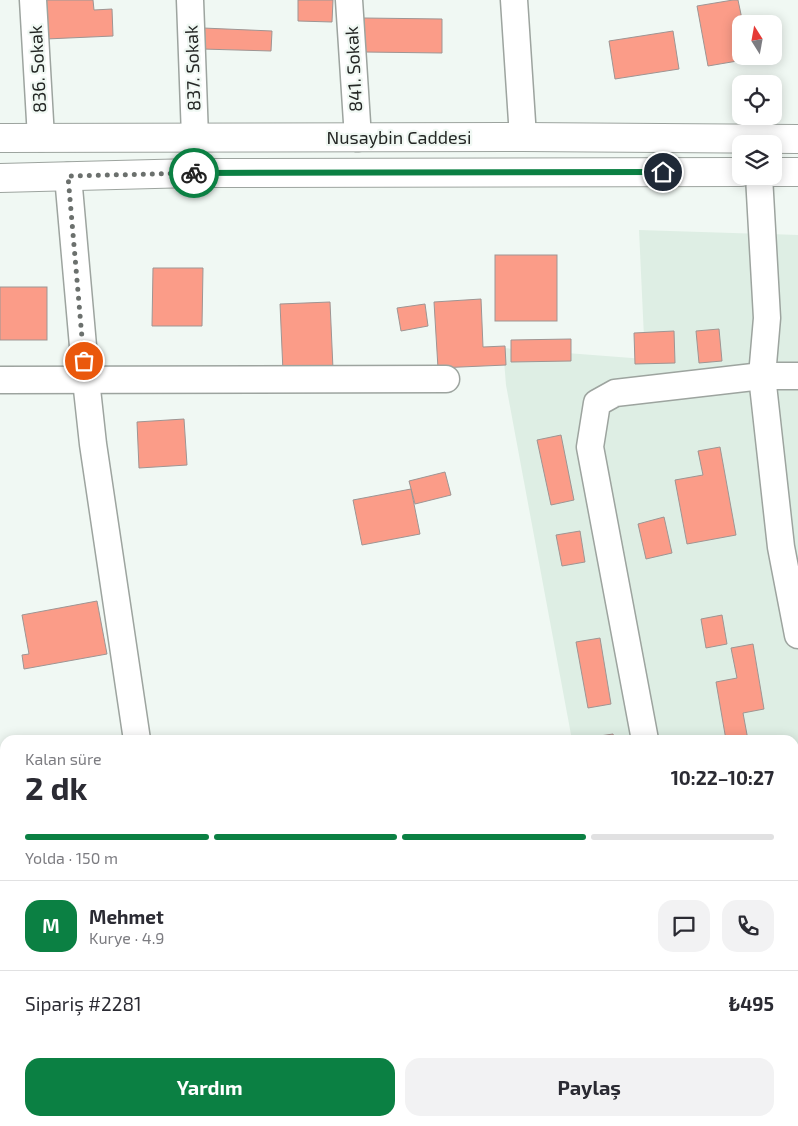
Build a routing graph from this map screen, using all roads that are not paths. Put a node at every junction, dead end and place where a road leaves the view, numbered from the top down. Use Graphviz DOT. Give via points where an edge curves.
graph roads {
  1 [pos="33,0"];
  2 [pos="190,0"];
  3 [pos="349,0"];
  4 [pos="514,0"];
  5 [pos="523,136"];
  6 [pos="195,137"];
  7 [pos="0,138"];
  8 [pos="41,138"];
  9 [pos="358,138"];
  10 [pos="798,139"];
  11 [pos="732,172"];
  12 [pos="782,172"];
  13 [pos="798,172"];
  14 [pos="68,176"];
  15 [pos="0,178"];
  16 [pos="760,185"];
  17 [pos="762,376"];
  18 [pos="798,376"];
  19 [pos="446,379"];
  20 [pos="0,380"];
  21 [pos="86,380"];
  22 [pos="798,635"];
  23 [pos="136,735"];
  24 [pos="644,735"];
  1 -- 8 [label="street, 836. Sokak"];
  2 -- 6 [label="street, 837. Sokak"];
  3 -- 9 [label="street, 841. Sokak"];
  4 -- 5 [label="street"];
  5 -- 9 [label="highway, Nusaybin Caddesi"];
  5 -- 10 [label="highway, Nusaybin Caddesi"];
  6 -- 8 [label="highway, Nusaybin Caddesi"];
  6 -- 9 [label="highway, Nusaybin Caddesi"];
  7 -- 8 [label="highway, Nusaybin Caddesi"];
  11 -- 14 [label="highway, Nusaybin Caddesi"];
  12 -- 13 [label="highway"];
  14 -- 15 [label="highway, Nusaybin Caddesi"];
  14 -- 21 [label="street"];
  16 -- 17 [label="street" via="767,318"];
  17 -- 18 [label="street"];
  17 -- 22 [label="street" via="781,547"];
  17 -- 24 [label="street" via="615,393 597,403 590,447"];
  19 -- 21 [label="street"];
  20 -- 21 [label="street"];
  21 -- 23 [label="street"];
}
